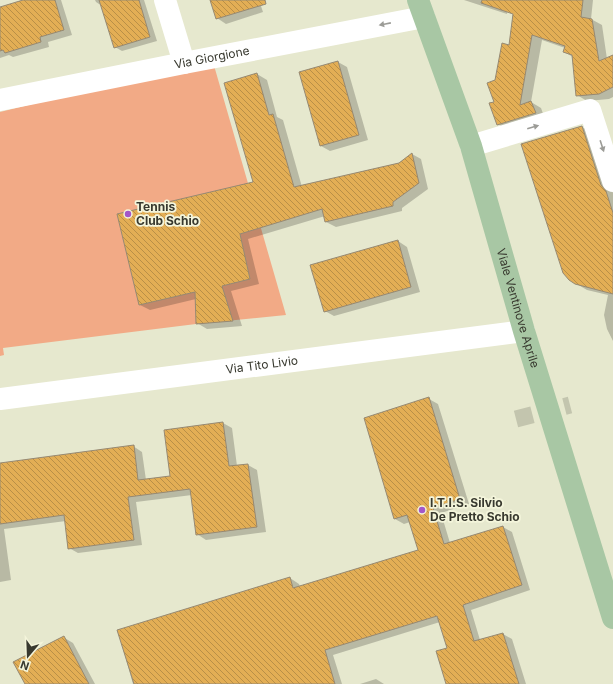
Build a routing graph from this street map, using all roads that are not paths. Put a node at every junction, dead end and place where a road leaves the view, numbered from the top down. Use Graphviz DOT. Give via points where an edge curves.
graph roads {
  1 [pos="165,0"];
  2 [pos="421,9"];
  3 [pos="184,63"];
  4 [pos="0,100"];
  5 [pos="471,146"];
  6 [pos="613,181"];
  7 [pos="524,331"];
  8 [pos="0,399"];
  9 [pos="613,618"];
  1 -- 3 [label="street"];
  2 -- 3 [label="street, Via Giorgione, one-way"];
  2 -- 5 [label="main road, Viale Ventinove Aprile"];
  3 -- 4 [label="street, Via Giorgione"];
  5 -- 6 [label="street, one-way" via="590,110"];
  5 -- 7 [label="main road, Viale Ventinove Aprile"];
  7 -- 8 [label="street, Via Tito Livio"];
  7 -- 9 [label="main road, Viale Ventinove Aprile"];
}
